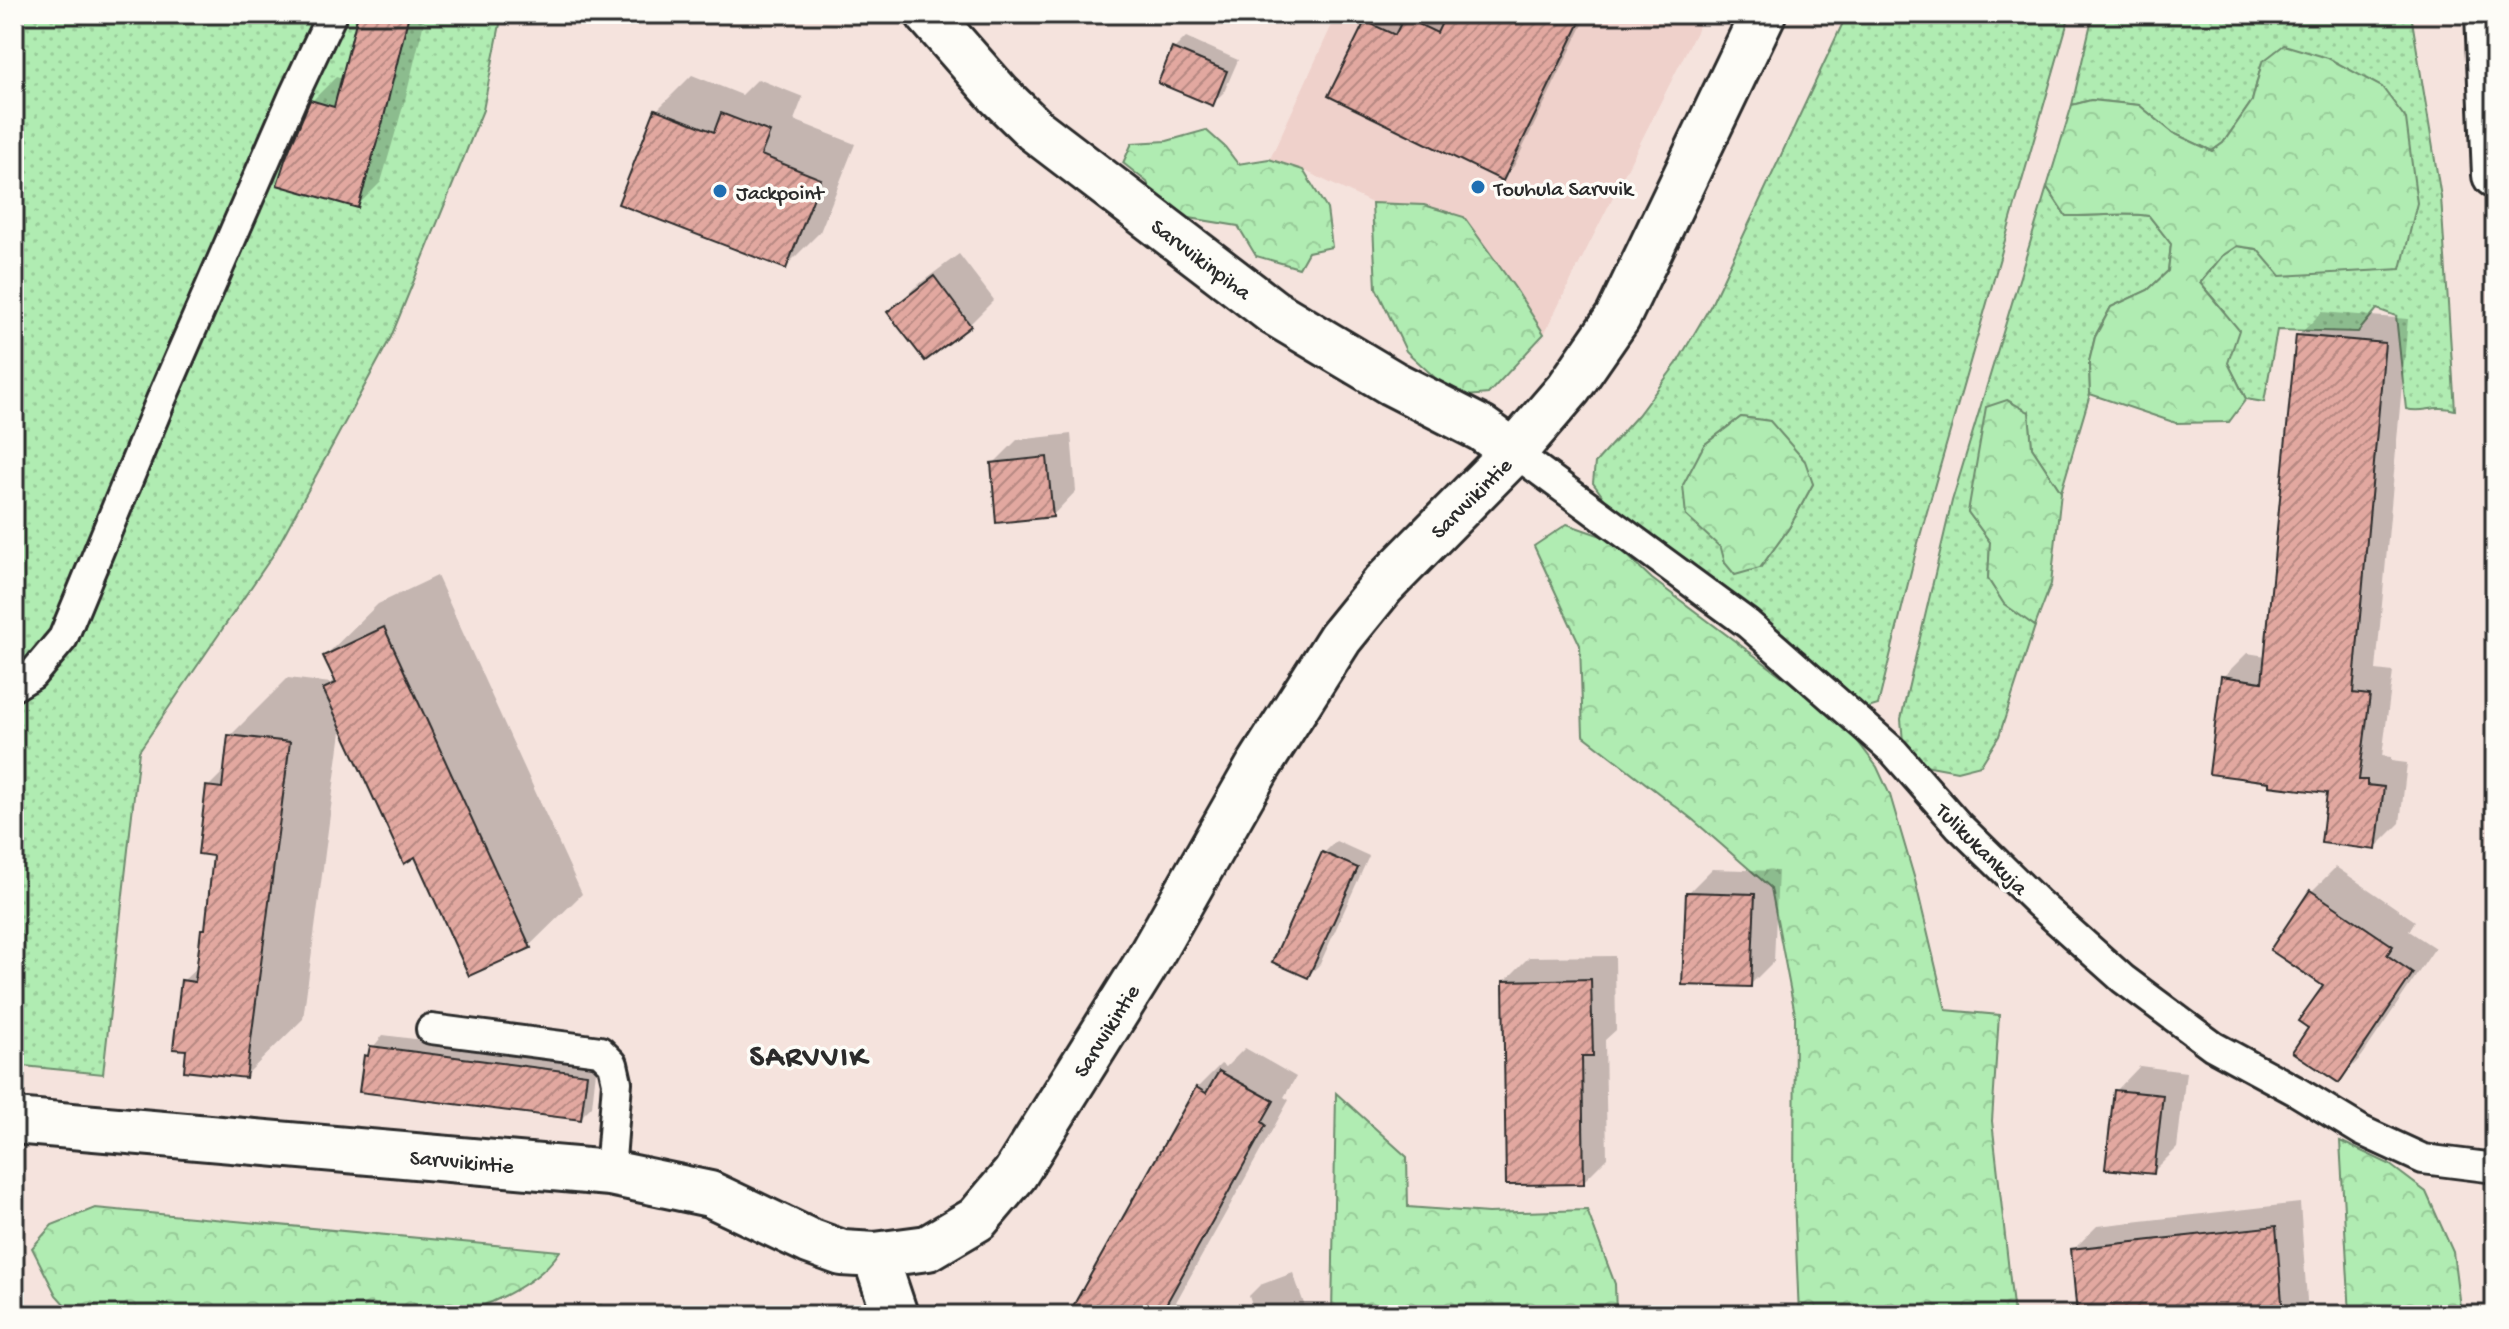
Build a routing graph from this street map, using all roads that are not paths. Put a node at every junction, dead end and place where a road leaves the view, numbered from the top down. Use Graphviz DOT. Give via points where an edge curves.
graph roads {
  1 [pos="332,14"];
  2 [pos="928,14"];
  3 [pos="1763,14"];
  4 [pos="2488,14"];
  5 [pos="2495,175"];
  6 [pos="1514,452"];
  7 [pos="14,686"];
  8 [pos="431,1029"];
  9 [pos="14,1121"];
  10 [pos="2495,1168"];
  11 [pos="610,1173"];
  12 [pos="875,1255"];
  13 [pos="895,1315"];
  1 -- 7 [label="lane" via="167,386 63,638 32,675"];
  2 -- 6 [label="street, Sarvvikinpiha" via="1035,130 1273,312"];
  3 -- 6 [label="street, Sarvvikintie" via="1618,317 1569,388"];
  4 -- 5 [label="street"];
  6 -- 10 [label="lane, Tulikukankuja" via="1748,624 1894,752 1959,826 2038,903 2123,979 2213,1046 2362,1131 2423,1159"];
  6 -- 12 [label="street, Sarvvikintie" via="1383,585 1340,638 1015,1174 977,1219 928,1248"];
  8 -- 11 [label="lane" via="600,1051 613,1064 617,1082"];
  9 -- 11 [label="street, Sarvvikintie"];
  11 -- 12 [label="street, Sarvvikintie" via="710,1194 809,1241 842,1253"];
  12 -- 13 [label="street"];
}
